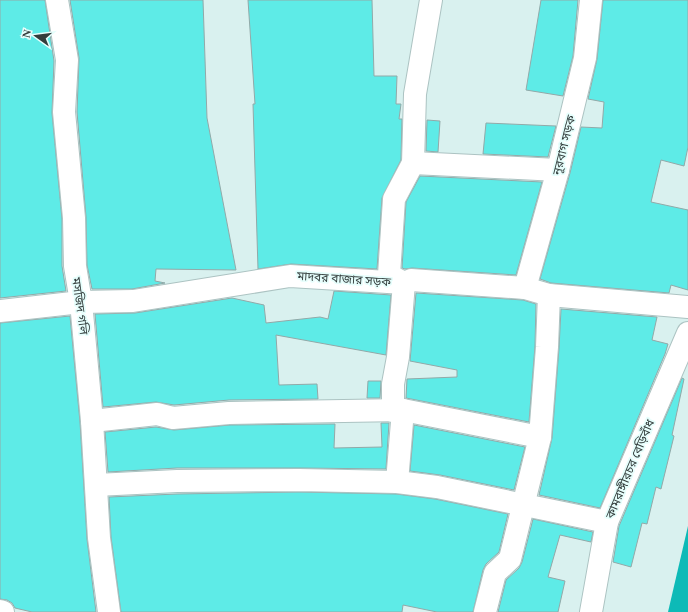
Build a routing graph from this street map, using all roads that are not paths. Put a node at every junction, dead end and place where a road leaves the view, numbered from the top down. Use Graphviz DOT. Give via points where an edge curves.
graph roads {
  1 [pos="57,0"];
  2 [pos="431,0"];
  3 [pos="591,0"];
  4 [pos="413,163"];
  5 [pos="558,170"];
  6 [pos="404,283"];
  7 [pos="525,288"];
  8 [pos="548,295"];
  9 [pos="81,302"];
  10 [pos="688,307"];
  11 [pos="0,311"];
  12 [pos="688,332"];
  13 [pos="398,411"];
  14 [pos="92,421"];
  15 [pos="540,437"];
  16 [pos="398,482"];
  17 [pos="96,485"];
  18 [pos="525,504"];
  19 [pos="607,522"];
  20 [pos="0,611"];
  21 [pos="3,612"];
  22 [pos="109,612"];
  23 [pos="485,612"];
  24 [pos="591,612"];
  1 -- 9 [label="street, মসজিদ গলি" via="67,60 64,112 74,218 74,266"];
  2 -- 4 [label="street" via="415,94"];
  3 -- 5 [label="street, নূরবাগ সড়ক" via="585,58"];
  4 -- 5 [label="street"];
  4 -- 6 [label="street" via="394,199 389,275"];
  5 -- 7 [label="street, নূরবাগ সড়ক"];
  6 -- 7 [label="street, মাদবর বাজার সড়ক" via="410,280"];
  6 -- 9 [label="street, মাদবর বাজার সড়ক" via="290,276 133,301"];
  6 -- 13 [label="street" via="398,357 393,384"];
  7 -- 8 [label="street, মাদবর বাজার সড়ক"];
  8 -- 10 [label="street, মাদবর বাজার সড়ক"];
  8 -- 15 [label="street"];
  9 -- 11 [label="street, মাদবর বাজার সড়ক"];
  9 -- 14 [label="street, মসজিদ গলি"];
  12 -- 19 [label="street, কামরাঙ্গীরচর বেড়িবাঁধ"];
  13 -- 14 [label="street" via="229,414 173,418 157,414"];
  13 -- 15 [label="street"];
  13 -- 16 [label="street"];
  14 -- 17 [label="street, মসজিদ গলি"];
  15 -- 18 [label="street"];
  16 -- 17 [label="street" via="177,481"];
  16 -- 18 [label="street"];
  17 -- 22 [label="street, মসজিদ গলি" via="99,538"];
  18 -- 19 [label="street"];
  18 -- 23 [label="street" via="510,559 495,573"];
  19 -- 24 [label="street, কামরাঙ্গীরচর বেড়িবাঁধ"];
  20 -- 21 [label="street"];
}
